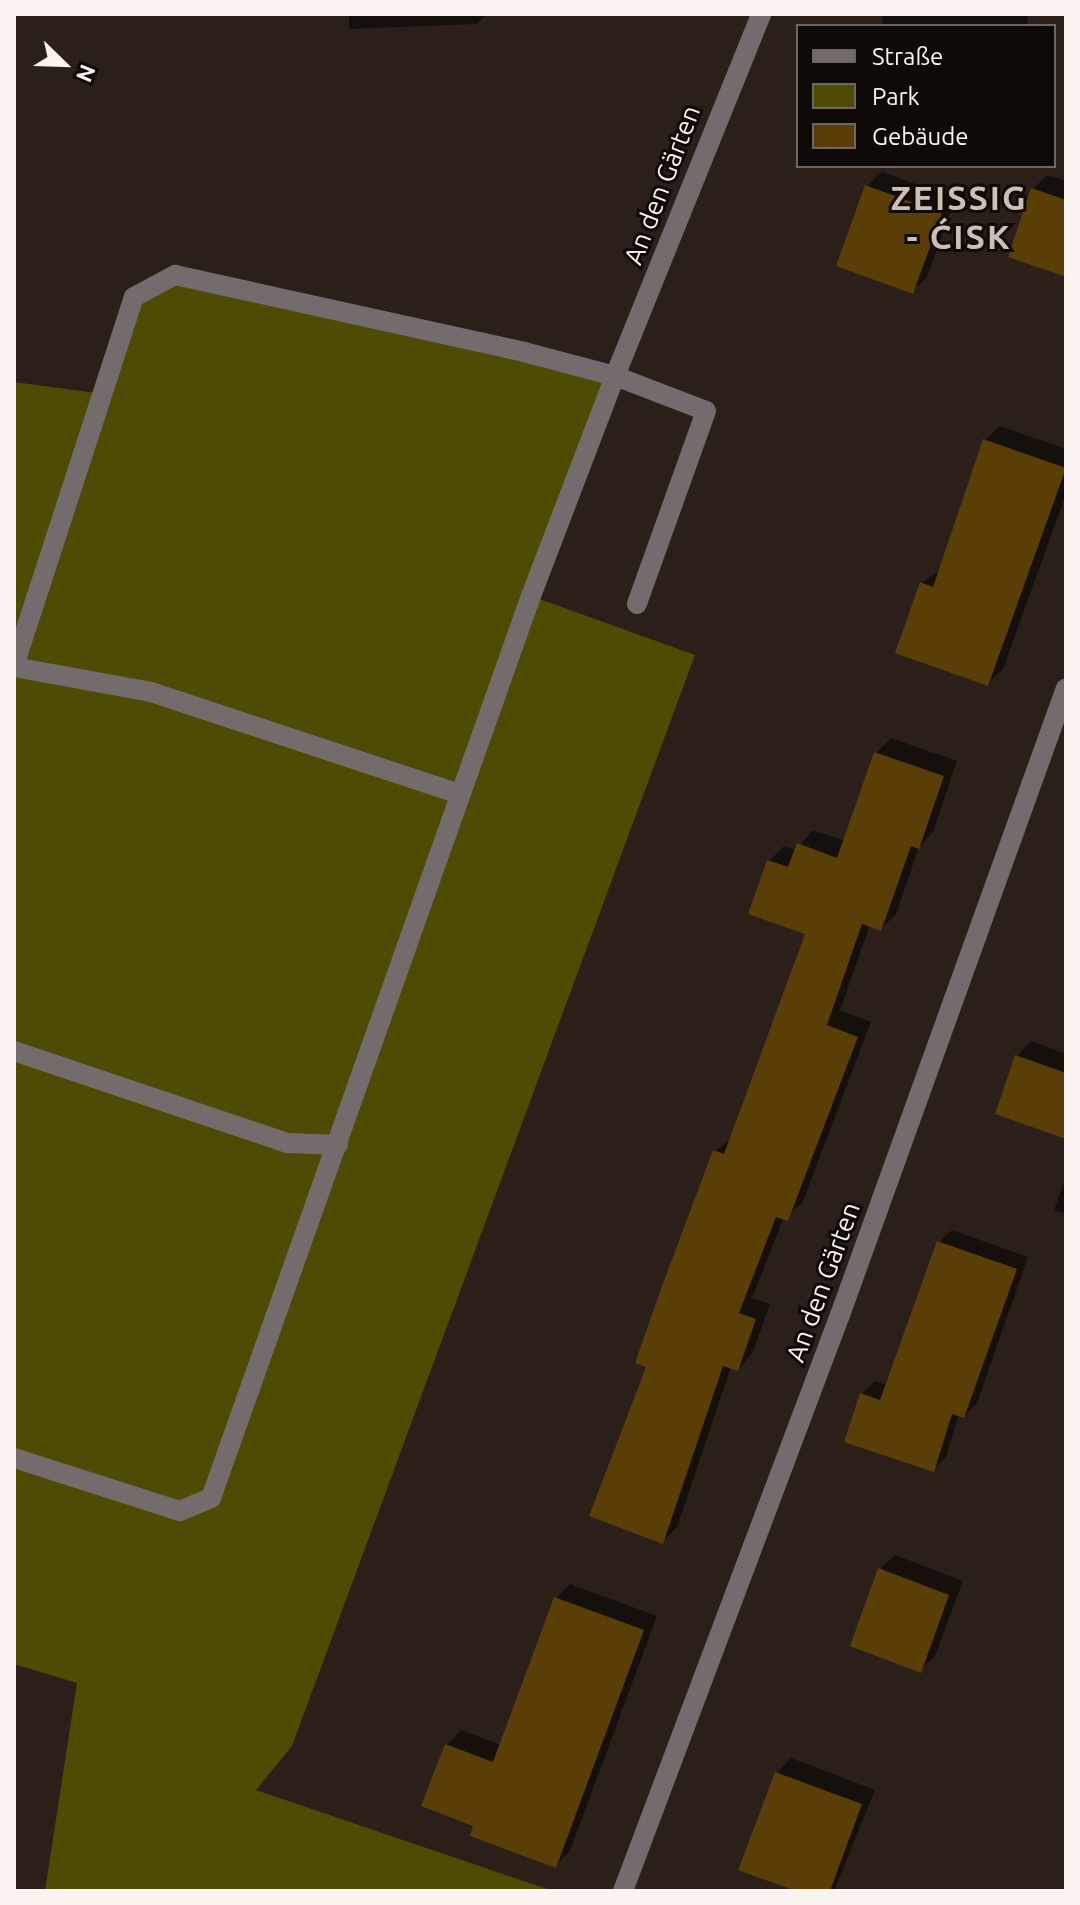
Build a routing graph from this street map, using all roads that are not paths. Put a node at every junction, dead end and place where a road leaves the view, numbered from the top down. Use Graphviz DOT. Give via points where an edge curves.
graph roads {
  1 [pos="761,14"];
  2 [pos="615,376"];
  3 [pos="637,604"];
  4 [pos="14,667"];
  5 [pos="1066,688"];
  6 [pos="460,794"];
  7 [pos="14,1051"];
  8 [pos="338,1145"];
  9 [pos="14,1458"];
  10 [pos="623,1891"];
  1 -- 2 [label="street, An den Gärten"];
  2 -- 3 [label="street" via="706,411"];
  2 -- 4 [label="street" via="175,275 134,297"];
  2 -- 6 [label="street, An den Gärten"];
  4 -- 6 [label="street" via="151,692"];
  5 -- 10 [label="street, An den Gärten" via="840,1315"];
  6 -- 8 [label="street, An den Gärten"];
  7 -- 8 [label="street" via="288,1143"];
  8 -- 9 [label="street, An den Gärten" via="211,1498 180,1511"];
}
